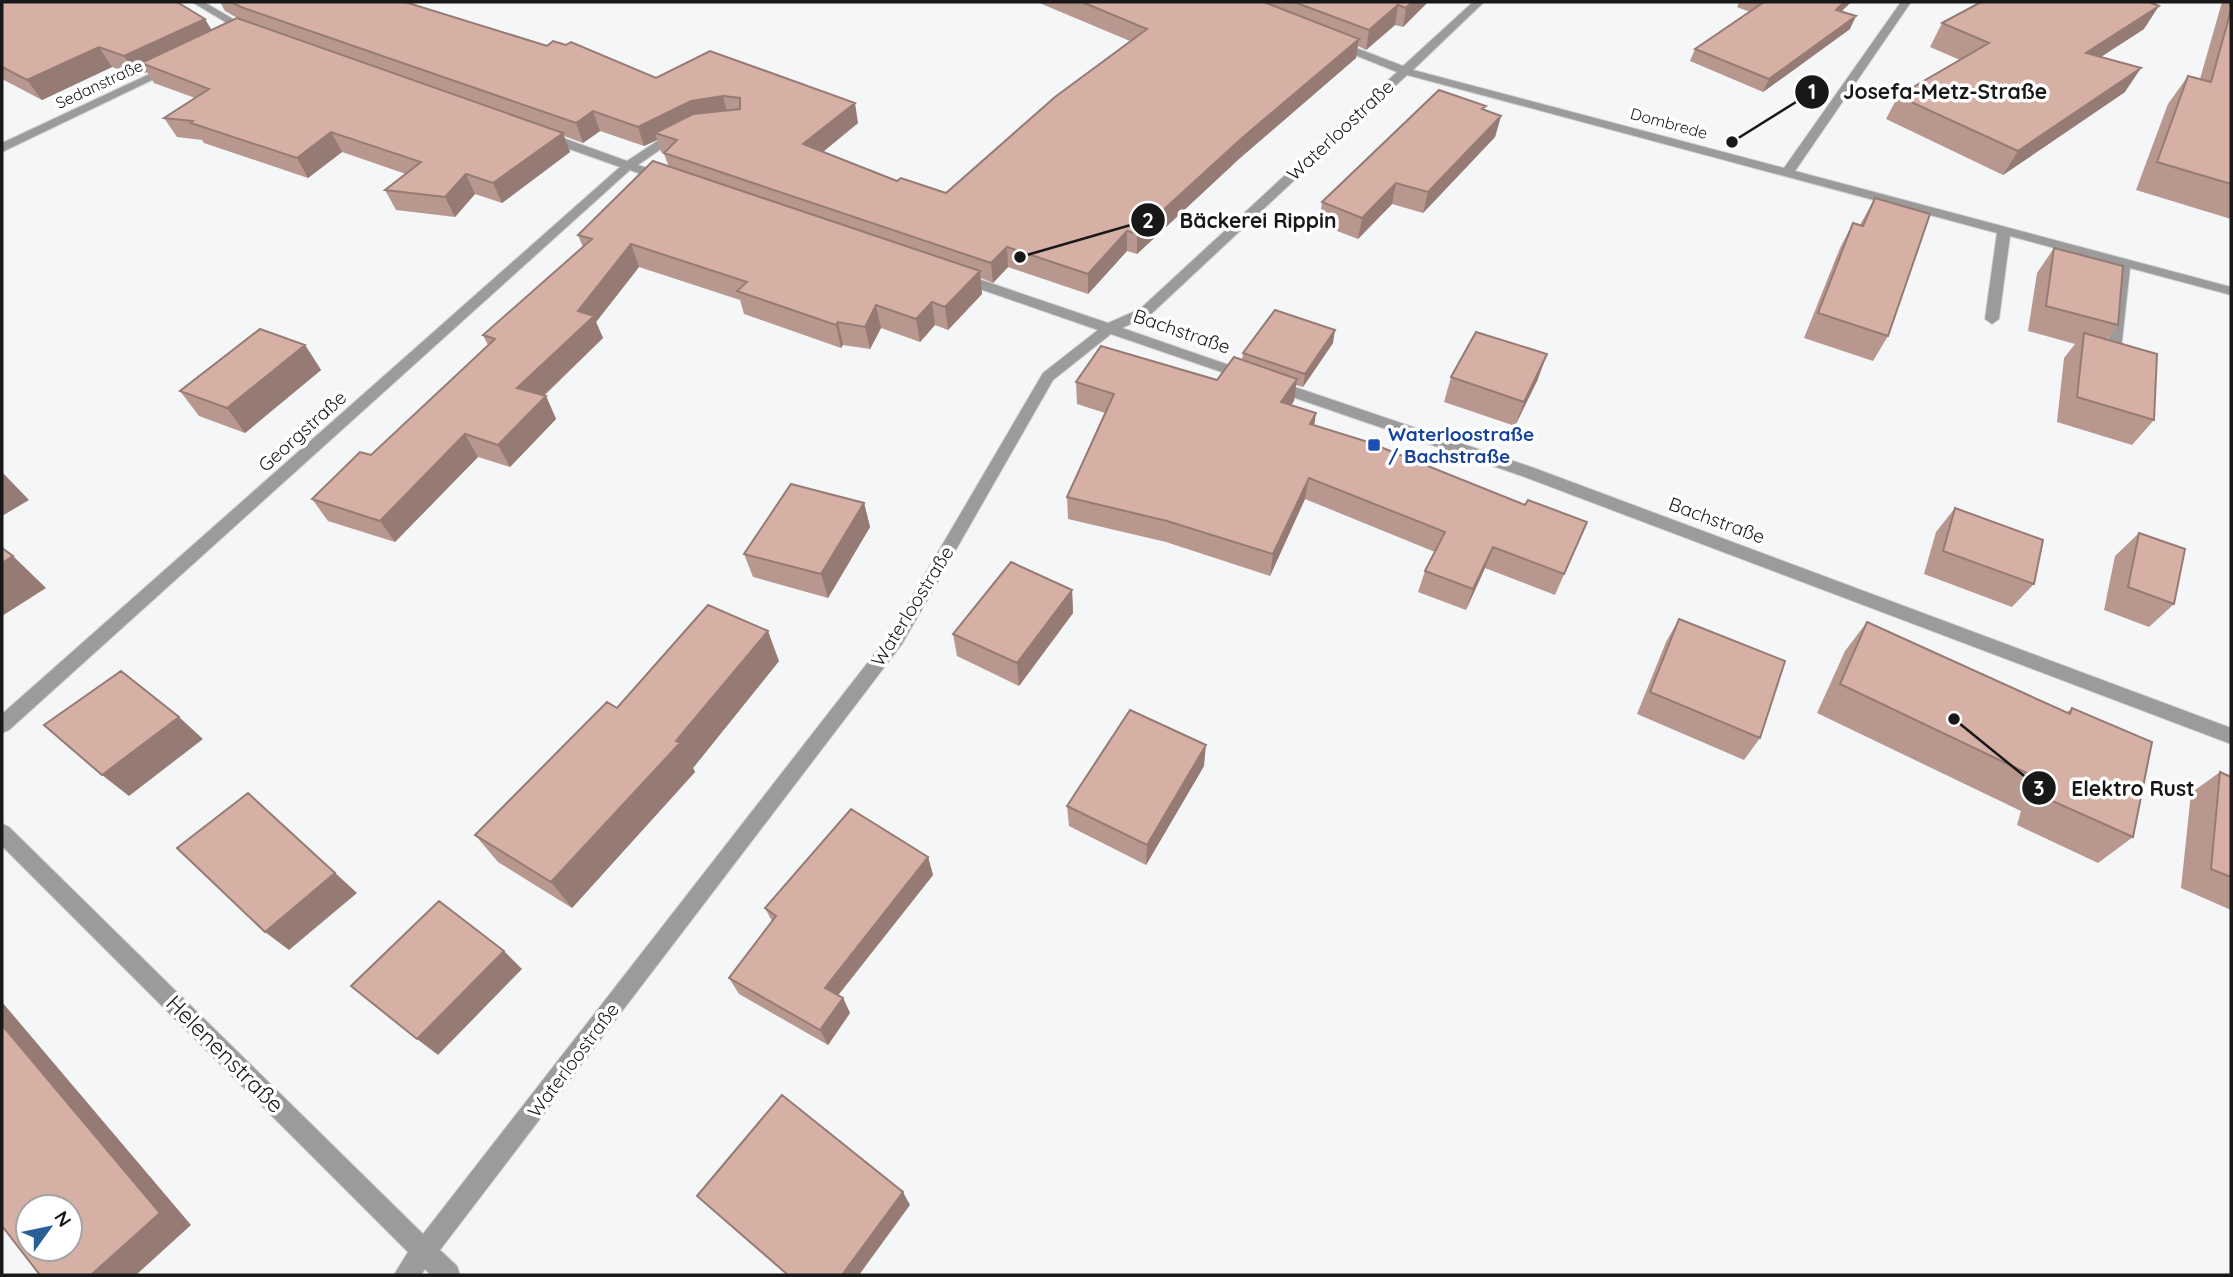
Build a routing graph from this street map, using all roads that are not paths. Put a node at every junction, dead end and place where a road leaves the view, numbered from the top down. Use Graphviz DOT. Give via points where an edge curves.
graph roads {
  1 [pos="197,2"];
  2 [pos="1479,2"];
  3 [pos="1906,2"];
  4 [pos="247,35"];
  5 [pos="1316,36"];
  6 [pos="186,60"];
  7 [pos="1404,71"];
  8 [pos="689,128"];
  9 [pos="536,133"];
  10 [pos="2,148"];
  11 [pos="628,166"];
  12 [pos="1788,172"];
  13 [pos="680,183"];
  14 [pos="2004,231"];
  15 [pos="2124,263"];
  16 [pos="940,271"];
  17 [pos="2231,290"];
  18 [pos="1992,319"];
  19 [pos="1109,328"];
  20 [pos="2114,350"];
  21 [pos="2,726"];
  22 [pos="2231,736"];
  23 [pos="2,833"];
  24 [pos="426,1252"];
  25 [pos="406,1275"];
  26 [pos="448,1275"];
  1 -- 4 [label="street"];
  2 -- 7 [label="street, Waterloostraße"];
  3 -- 12 [label="street"];
  5 -- 7 [label="street, Dombrede"];
  6 -- 10 [label="street, Sedanstraße"];
  7 -- 12 [label="street, Dombrede"];
  7 -- 19 [label="street, Waterloostraße" via="1145,312"];
  8 -- 11 [label="street, Georgstraße"];
  9 -- 11 [label="street"];
  11 -- 13 [label="street"];
  11 -- 21 [label="street, Georgstraße"];
  12 -- 14 [label="street, Dombrede"];
  14 -- 15 [label="street, Dombrede"];
  14 -- 18 [label="street"];
  15 -- 17 [label="street, Dombrede"];
  15 -- 20 [label="street"];
  16 -- 19 [label="street, Bachstraße"];
  19 -- 22 [label="street, Bachstraße" via="1528,472"];
  19 -- 24 [label="street, Waterloostraße" via="1048,377 896,639"];
  23 -- 24 [label="street, Helenenstraße"];
  24 -- 25 [label="street, Waterloostraße"];
  24 -- 26 [label="street, Helenenstraße"];
}
